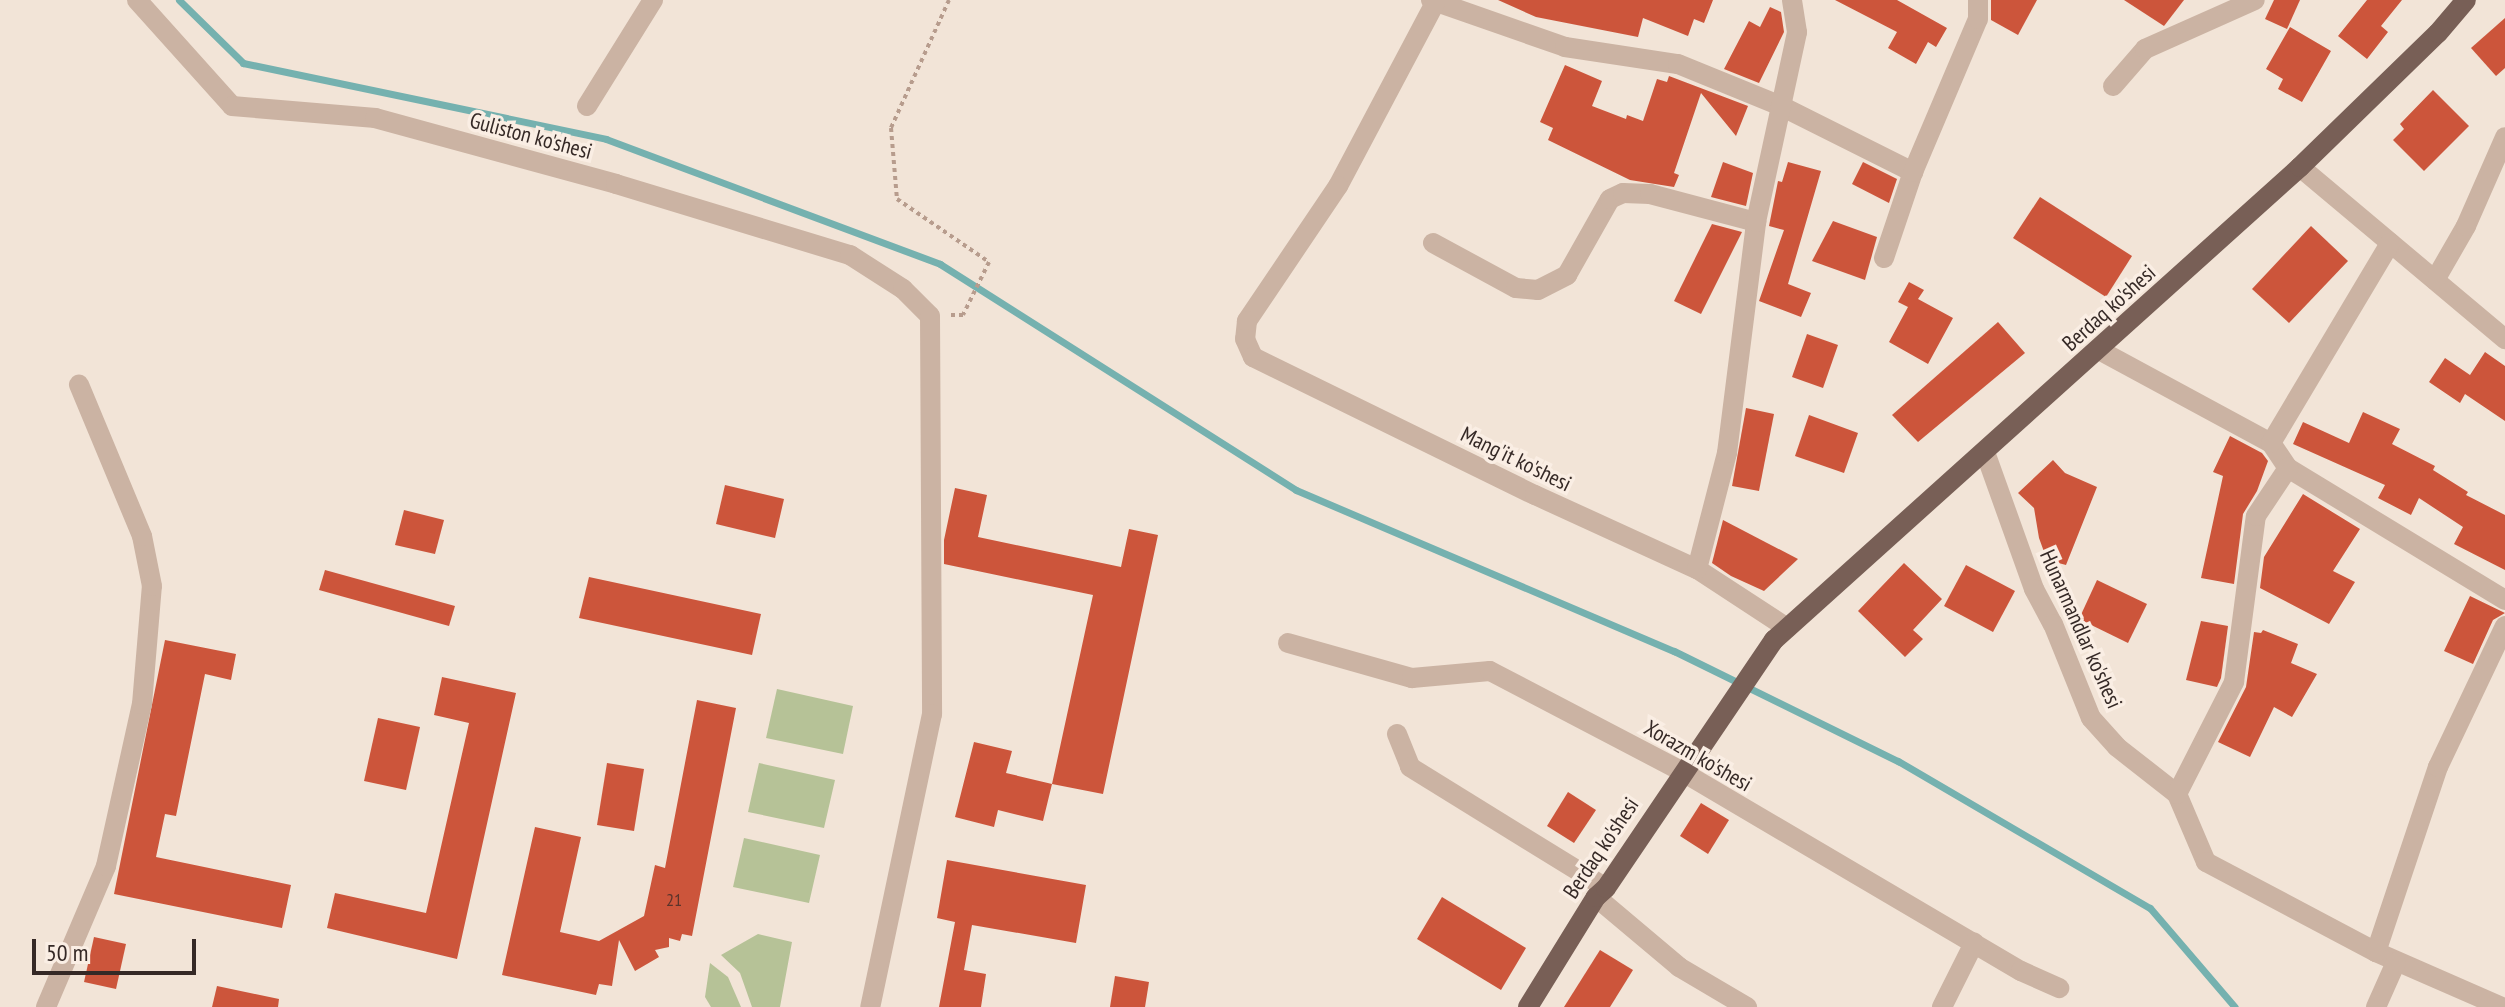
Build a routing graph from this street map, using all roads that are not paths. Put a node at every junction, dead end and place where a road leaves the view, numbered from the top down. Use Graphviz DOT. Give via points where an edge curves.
graph roads {
  1 [pos="137,0"];
  2 [pos="653,0"];
  3 [pos="1792,0"];
  4 [pos="1978,0"];
  5 [pos="2255,0"];
  6 [pos="2466,0"];
  7 [pos="1433,2"];
  8 [pos="2113,86"];
  9 [pos="587,106"];
  10 [pos="1781,106"];
  11 [pos="2505,137"];
  12 [pos="2300,167"];
  13 [pos="1913,172"];
  14 [pos="1756,222"];
  15 [pos="1433,243"];
  16 [pos="2390,243"];
  17 [pos="1884,258"];
  18 [pos="2435,280"];
  19 [pos="2505,339"];
  20 [pos="2099,350"];
  21 [pos="79,385"];
  22 [pos="2271,443"];
  23 [pos="1985,452"];
  24 [pos="2288,468"];
  25 [pos="1697,569"];
  26 [pos="2505,600"];
  27 [pos="2505,626"];
  28 [pos="1780,634"];
  29 [pos="1288,643"];
  30 [pos="1397,734"];
  31 [pos="1681,771"];
  32 [pos="2177,794"];
  33 [pos="1601,892"];
  34 [pos="1974,943"];
  35 [pos="2376,952"];
  36 [pos="2396,962"];
  37 [pos="2059,988"];
  38 [pos="1739,1005"];
  39 [pos="56,1006"];
  40 [pos="870,1007"];
  41 [pos="1528,1007"];
  42 [pos="1942,1007"];
  43 [pos="2376,1007"];
  44 [pos="2502,1007"];
  1 -- 40 [label="street, Guliston ko'shesi" via="232,106 375,118 704,211 850,255 903,289 930,316 932,714"];
  2 -- 9 [label="street"];
  3 -- 10 [label="street" via="1797,32"];
  4 -- 13 [label="street" via="1978,19"];
  5 -- 8 [label="street" via="2145,49"];
  6 -- 12 [label="main road, Berdaq ko'shesi"];
  7 -- 10 [label="street" via="1565,47 1678,64"];
  7 -- 25 [label="street, Mang'it ko'shesi" via="1338,186 1247,321 1245,339 1253,357"];
  10 -- 13 [label="street"];
  10 -- 14 [label="street"];
  11 -- 18 [label="street" via="2466,226"];
  12 -- 16 [label="street"];
  12 -- 20 [label="main road, Berdaq ko'shesi"];
  13 -- 17 [label="street"];
  14 -- 15 [label="street" via="1650,194 1623,193 1610,199 1567,275 1538,290 1516,288"];
  14 -- 25 [label="street" via="1727,453"];
  16 -- 18 [label="street"];
  16 -- 22 [label="street"];
  18 -- 19 [label="street"];
  20 -- 22 [label="street"];
  20 -- 23 [label="main road, Berdaq ko'shesi"];
  21 -- 39 [label="street" via="142,536 152,586 142,704 106,866"];
  22 -- 24 [label="street"];
  23 -- 28 [label="main road, Berdaq ko'shesi"];
  23 -- 32 [label="street, Hunarmandlar ko'shesi" via="2034,589 2091,718 2117,747"];
  24 -- 26 [label="street"];
  24 -- 32 [label="street" via="2256,516 2234,682"];
  25 -- 28 [label="street, Mang'it ko'shesi"];
  27 -- 35 [label="street" via="2438,767"];
  28 -- 31 [label="main road, Berdaq ko'shesi"];
  29 -- 31 [label="street, Xorazm ko'shesi" via="1412,678 1490,671"];
  30 -- 33 [label="street" via="1410,767"];
  31 -- 33 [label="main road, Berdaq ko'shesi"];
  31 -- 34 [label="street, Xorazm ko'shesi"];
  32 -- 35 [label="street, Hunarmandlar ko'shesi" via="2206,862"];
  33 -- 38 [label="street" via="1679,967"];
  33 -- 41 [label="main road, Berdaq ko'shesi"];
  34 -- 37 [label="street, Xorazm ko'shesi"];
  34 -- 42 [label="street"];
  35 -- 36 [label="street, Hunarmandlar ko'shesi"];
  36 -- 43 [label="street"];
  36 -- 44 [label="street, Hunarmandlar ko'shesi"];
}
